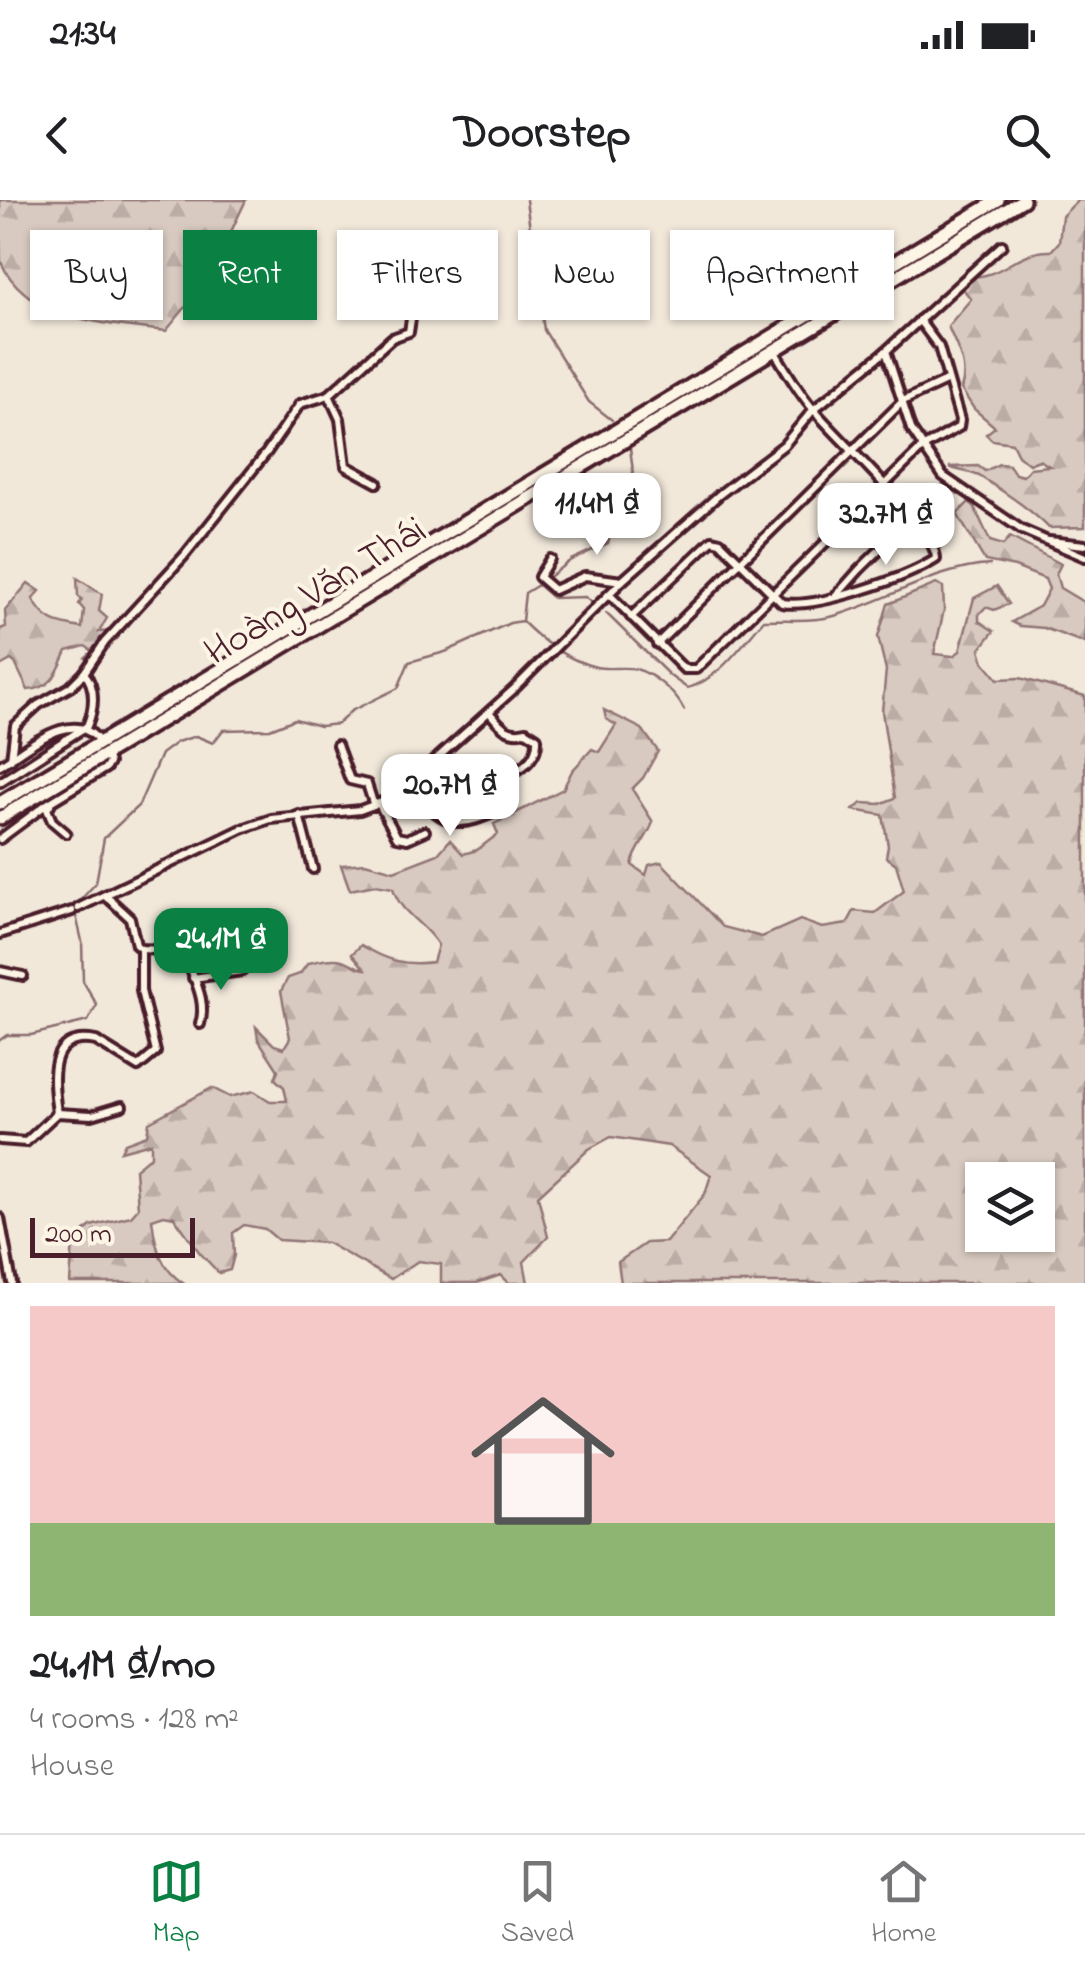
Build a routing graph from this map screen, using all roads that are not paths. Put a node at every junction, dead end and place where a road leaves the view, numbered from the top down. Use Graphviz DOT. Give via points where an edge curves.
graph roads {
  1 [pos="998,200"];
  2 [pos="1023,200"];
  3 [pos="1002,245"];
  4 [pos="411,320"];
  5 [pos="919,320"];
  6 [pos="772,346"];
  7 [pos="886,351"];
  8 [pos="948,380"];
  9 [pos="329,395"];
  10 [pos="903,402"];
  11 [pos="813,410"];
  12 [pos="922,448"];
  13 [pos="851,452"];
  14 [pos="377,483"];
  15 [pos="882,485"];
  16 [pos="913,517"];
  17 [pos="1042,541"];
  18 [pos="1085,544"];
  19 [pos="1085,557"];
  20 [pos="550,559"];
  21 [pos="740,561"];
  22 [pos="622,580"];
  23 [pos="772,592"];
  24 [pos="609,594"];
  25 [pos="835,598"];
  26 [pos="631,617"];
  27 [pos="657,644"];
  28 [pos="84,673"];
  29 [pos="489,712"];
  30 [pos="81,728"];
  31 [pos="336,745"];
  32 [pos="103,748"];
  33 [pos="9,760"];
  34 [pos="0,765"];
  35 [pos="512,772"];
  36 [pos="0,782"];
  37 [pos="406,786"];
  38 [pos="59,797"];
  39 [pos="0,803"];
  40 [pos="376,805"];
  41 [pos="509,806"];
  42 [pos="300,816"];
  43 [pos="0,818"];
  44 [pos="425,832"];
  45 [pos="66,833"];
  46 [pos="0,839"];
  47 [pos="312,869"];
  48 [pos="107,897"];
  49 [pos="0,934"];
  50 [pos="141,949"];
  51 [pos="0,971"];
  52 [pos="242,971"];
  53 [pos="22,976"];
  54 [pos="193,978"];
  55 [pos="200,1024"];
  56 [pos="122,1106"];
  57 [pos="57,1113"];
  58 [pos="0,1140"];
  59 [pos="0,1218"];
  60 [pos="12,1283"];
  1 -- 6 [label="main road, Hoàng Văn Thái"];
  2 -- 6 [label="main road, Hoàng Văn Thái"];
  3 -- 5 [label="street"];
  4 -- 9 [label="street" via="409,332 392,338"];
  5 -- 7 [label="street"];
  5 -- 8 [label="street" via="936,342"];
  6 -- 11 [label="street"];
  6 -- 32 [label="main road, Hoàng Văn Thái"];
  7 -- 10 [label="street"];
  7 -- 11 [label="street"];
  8 -- 10 [label="street"];
  8 -- 12 [label="street" via="959,427"];
  9 -- 14 [label="street" via="340,419 346,466"];
  9 -- 28 [label="street" via="300,404"];
  10 -- 12 [label="street"];
  10 -- 13 [label="street"];
  11 -- 13 [label="street"];
  11 -- 22 [label="street" via="784,446"];
  12 -- 15 [label="street"];
  12 -- 17 [label="street" via="943,476"];
  13 -- 15 [label="street"];
  13 -- 21 [label="street"];
  15 -- 16 [label="street"];
  15 -- 23 [label="street"];
  16 -- 25 [label="street"];
  16 -- 25 [label="street" via="936,559"];
  17 -- 18 [label="street"];
  17 -- 19 [label="street"];
  20 -- 22 [label="street" via="538,576 554,590 585,576"];
  21 -- 23 [label="street"];
  21 -- 26 [label="street" via="720,542 709,542"];
  21 -- 27 [label="street"];
  22 -- 24 [label="street"];
  23 -- 25 [label="street" via="788,604"];
  23 -- 27 [label="street" via="696,669 684,669"];
  24 -- 26 [label="street"];
  24 -- 29 [label="street"];
  26 -- 27 [label="street"];
  28 -- 30 [label="street" via="93,700 90,720"];
  28 -- 33 [label="street" via="15,726"];
  29 -- 35 [label="street" via="504,730 537,738 526,766"];
  29 -- 37 [label="street"];
  30 -- 32 [label="street"];
  30 -- 33 [label="street" via="42,738"];
  30 -- 36 [label="street"];
  31 -- 40 [label="street" via="350,780 367,784"];
  32 -- 38 [label="street" via="106,768"];
  32 -- 39 [label="main road, Hoàng Văn Thái"];
  32 -- 43 [label="main road, Hoàng Văn Thái"];
  33 -- 34 [label="street"];
  33 -- 36 [label="street"];
  37 -- 40 [label="street"];
  37 -- 41 [label="street" via="432,813 452,822 481,820"];
  38 -- 45 [label="street" via="48,814"];
  38 -- 46 [label="street"];
  40 -- 42 [label="street"];
  40 -- 44 [label="street" via="397,837"];
  42 -- 47 [label="street"];
  42 -- 48 [label="street" via="242,829"];
  48 -- 49 [label="street"];
  48 -- 50 [label="street" via="130,918"];
  50 -- 54 [label="street" via="186,951"];
  50 -- 57 [label="street" via="156,1052 138,1067 96,1041 72,1044 52,1068"];
  51 -- 53 [label="street"];
  52 -- 54 [label="street"];
  54 -- 55 [label="street" via="202,998"];
  56 -- 57 [label="street" via="87,1116"];
  57 -- 58 [label="street" via="26,1142"];
  59 -- 60 [label="street"];
}
